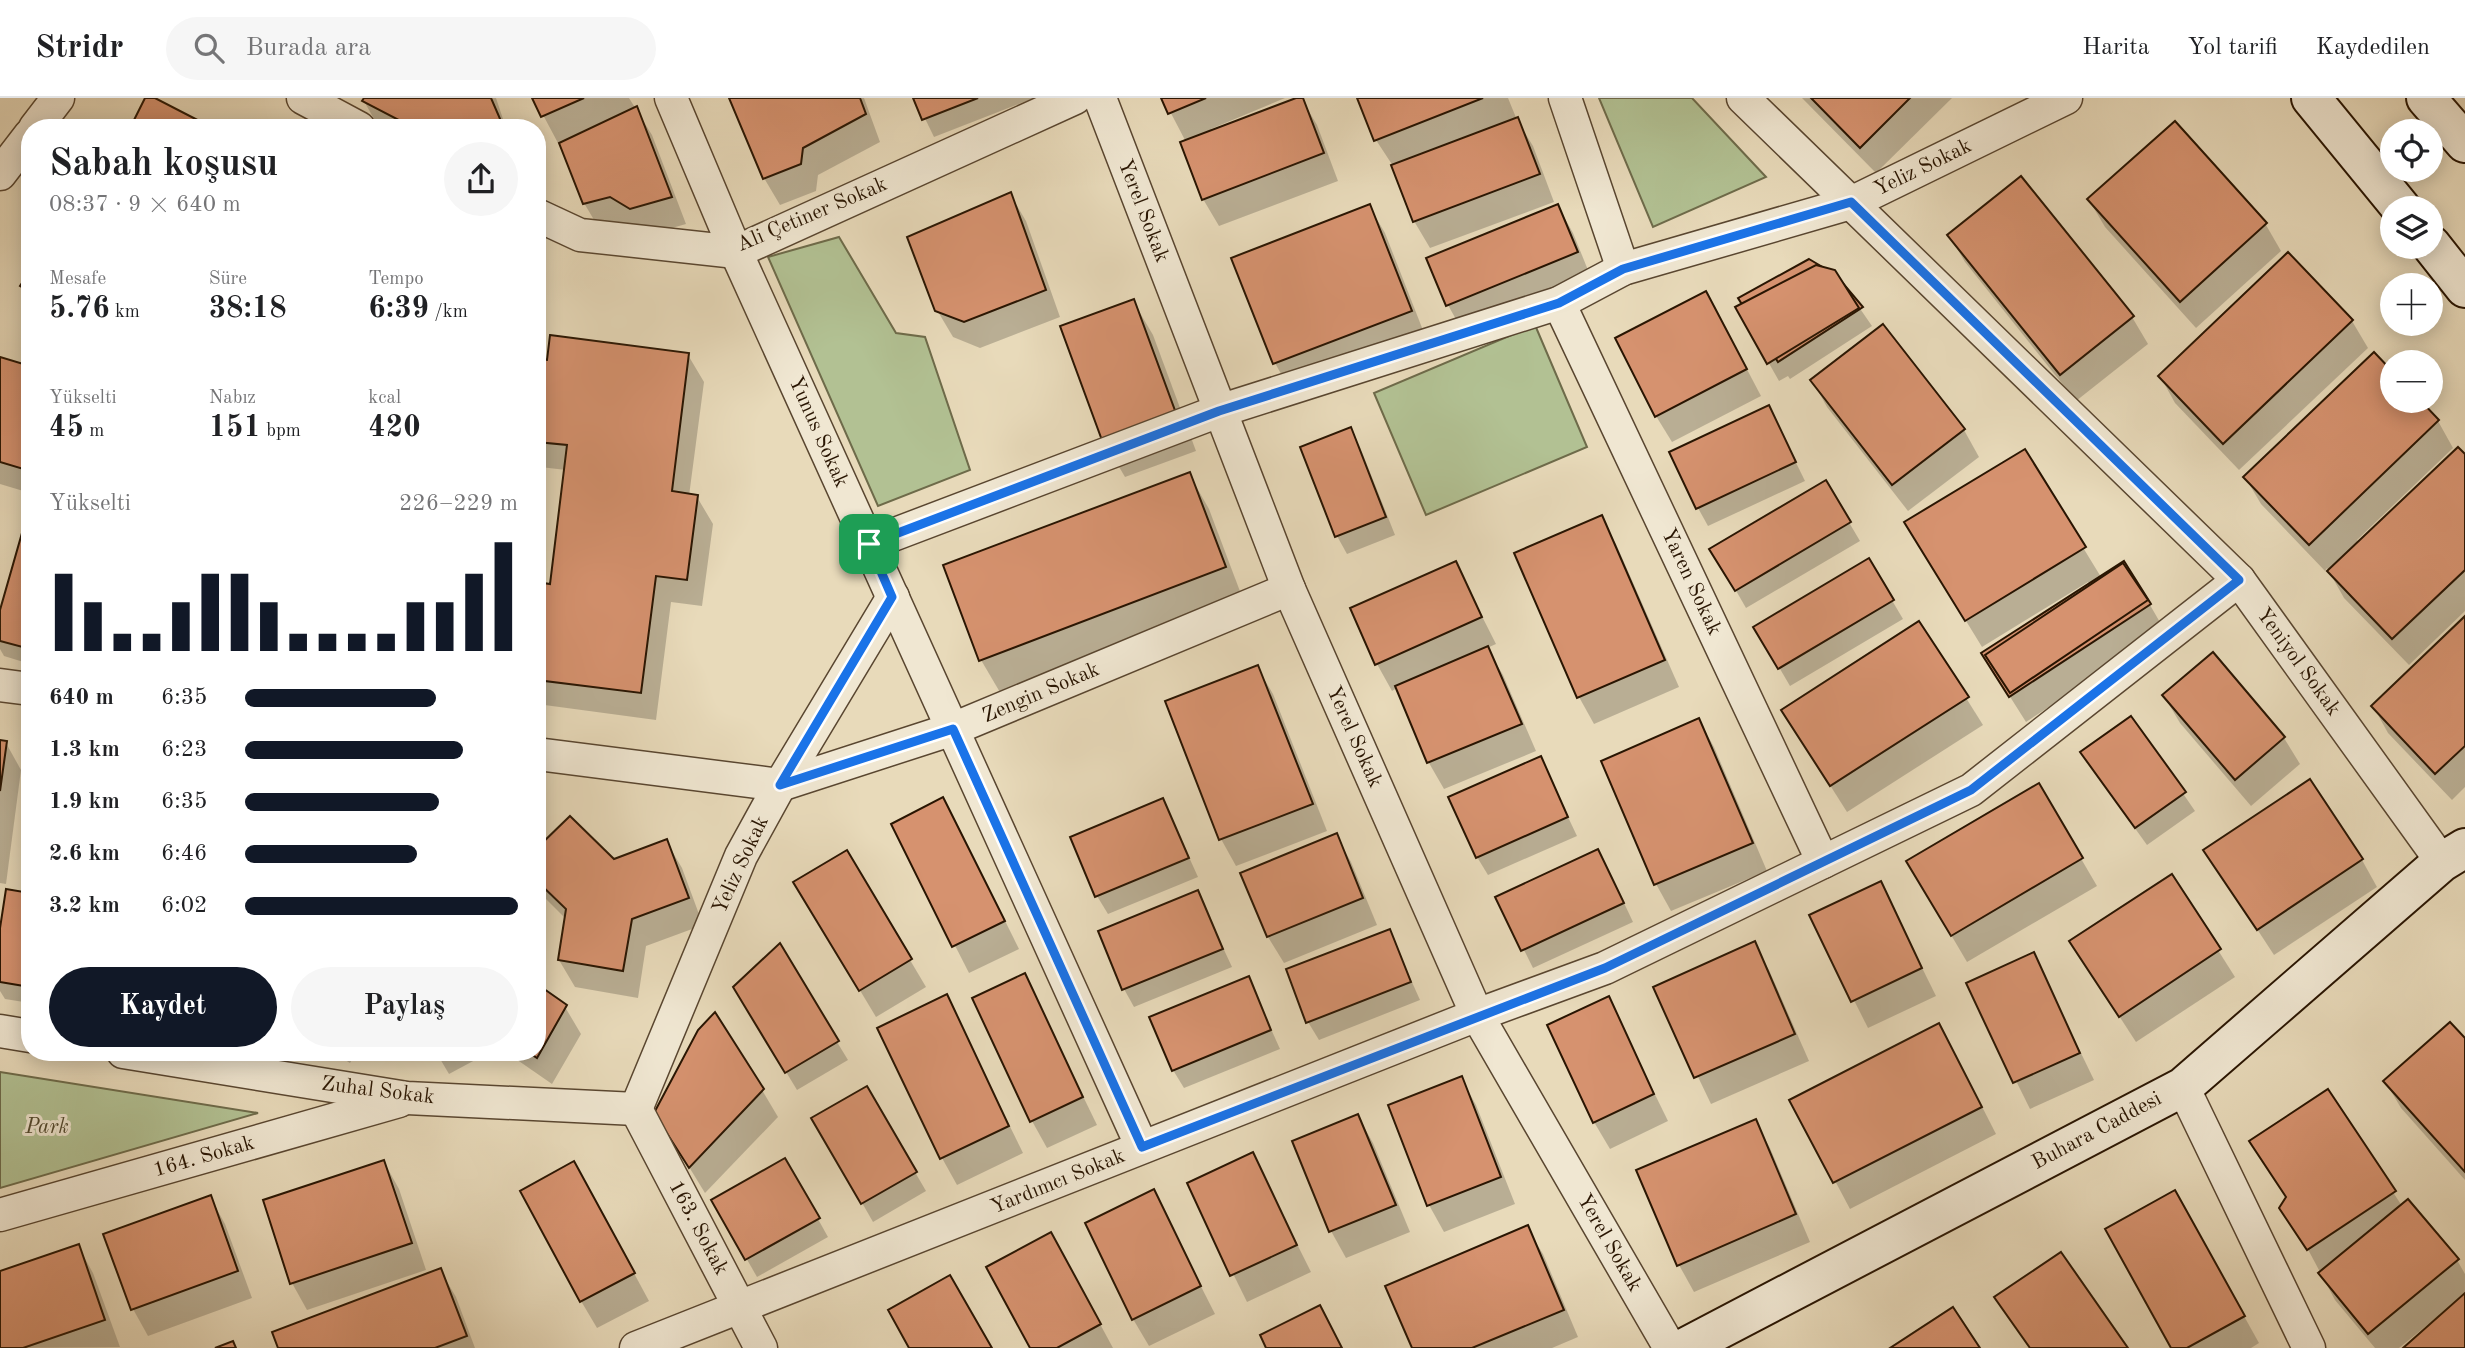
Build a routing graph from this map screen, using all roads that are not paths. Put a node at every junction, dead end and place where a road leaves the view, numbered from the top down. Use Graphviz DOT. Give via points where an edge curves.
graph roads {
  1 [pos="58,98"];
  2 [pos="303,98"];
  3 [pos="671,98"];
  4 [pos="1075,98"];
  5 [pos="1100,98"];
  6 [pos="1565,98"];
  7 [pos="1743,98"];
  8 [pos="2066,98"];
  9 [pos="2311,98"];
  10 [pos="2426,98"];
  11 [pos="42,119"];
  12 [pos="342,119"];
  13 [pos="2465,143"];
  14 [pos="21,147"];
  15 [pos="0,174"];
  16 [pos="2391,196"];
  17 [pos="1851,202"];
  18 [pos="546,219"];
  19 [pos="736,252"];
  20 [pos="2442,259"];
  21 [pos="1623,269"];
  22 [pos="2465,288"];
  23 [pos="1559,303"];
  24 [pos="1219,411"];
  25 [pos="869,544"];
  26 [pos="2239,580"];
  27 [pos="1289,589"];
  28 [pos="892,597"];
  29 [pos="0,685"];
  30 [pos="21,688"];
  31 [pos="953,729"];
  32 [pos="546,755"];
  33 [pos="780,785"];
  34 [pos="2454,855"];
  35 [pos="1823,862"];
  36 [pos="1477,1015"];
  37 [pos="0,1031"];
  38 [pos="21,1034"];
  39 [pos="179,1061"];
  40 [pos="2183,1087"];
  41 [pos="407,1098"];
  42 [pos="636,1109"];
  43 [pos="1142,1147"];
  44 [pos="0,1215"];
  45 [pos="739,1308"];
  46 [pos="636,1348"];
  47 [pos="761,1348"];
  48 [pos="1670,1348"];
  49 [pos="1684,1348"];
  50 [pos="2309,1348"];
  1 -- 11 [label="street"];
  2 -- 12 [label="street"];
  3 -- 19 [label="street, Yunus Sokak"];
  4 -- 19 [label="street, Ali Çetiner Sokak"];
  5 -- 24 [label="street, Yerel Sokak"];
  6 -- 21 [label="street"];
  7 -- 17 [label="street, Yeniyol Sokak"];
  8 -- 17 [label="street, Yeliz Sokak"];
  9 -- 16 [label="main road"];
  10 -- 13 [label="main road"];
  14 -- 15 [label="street"];
  17 -- 21 [label="street, Yeliz Sokak"];
  17 -- 26 [label="street, Yeniyol Sokak"];
  18 -- 19 [label="street, Ali Çetiner Sokak" via="580,235"];
  19 -- 25 [label="street, Yunus Sokak"];
  20 -- 22 [label="main road"];
  21 -- 23 [label="street, Yeliz Sokak"];
  23 -- 24 [label="street, Yeliz Sokak"];
  23 -- 35 [label="street, Yaren Sokak"];
  24 -- 25 [label="street, Yeliz Sokak"];
  24 -- 27 [label="street, Yerel Sokak"];
  25 -- 28 [label="street, Yunus Sokak"];
  26 -- 34 [label="street, Yeniyol Sokak"];
  26 -- 35 [label="street, Yardımcı Sokak" via="1971,790"];
  27 -- 31 [label="street, Zengin Sokak"];
  27 -- 36 [label="street, Yerel Sokak"];
  28 -- 31 [label="street, Yunus Sokak"];
  28 -- 33 [label="street, Yeliz Sokak"];
  29 -- 30 [label="street"];
  31 -- 33 [label="street, Zengin Sokak"];
  31 -- 43 [label="street, Yunus Sokak"];
  32 -- 33 [label="street, Zengin Sokak"];
  33 -- 42 [label="street, Yeliz Sokak" via="741,856"];
  34 -- 40 [label="main road, Buhara Caddesi"];
  35 -- 36 [label="street, Yardımcı Sokak" via="1605,968"];
  36 -- 43 [label="street, Yardımcı Sokak"];
  36 -- 48 [label="street, Yerel Sokak"];
  37 -- 38 [label="street"];
  39 -- 41 [label="street, Zuhal Sokak"];
  40 -- 49 [label="main road, Buhara Caddesi"];
  40 -- 50 [label="street"];
  41 -- 42 [label="street, Zuhal Sokak"];
  41 -- 44 [label="street, 164. Sokak"];
  42 -- 45 [label="street, 163. Sokak"];
  43 -- 45 [label="street, Yardımcı Sokak"];
  45 -- 46 [label="street, Yardımcı Sokak"];
  45 -- 47 [label="street, 163. Sokak"];
}
